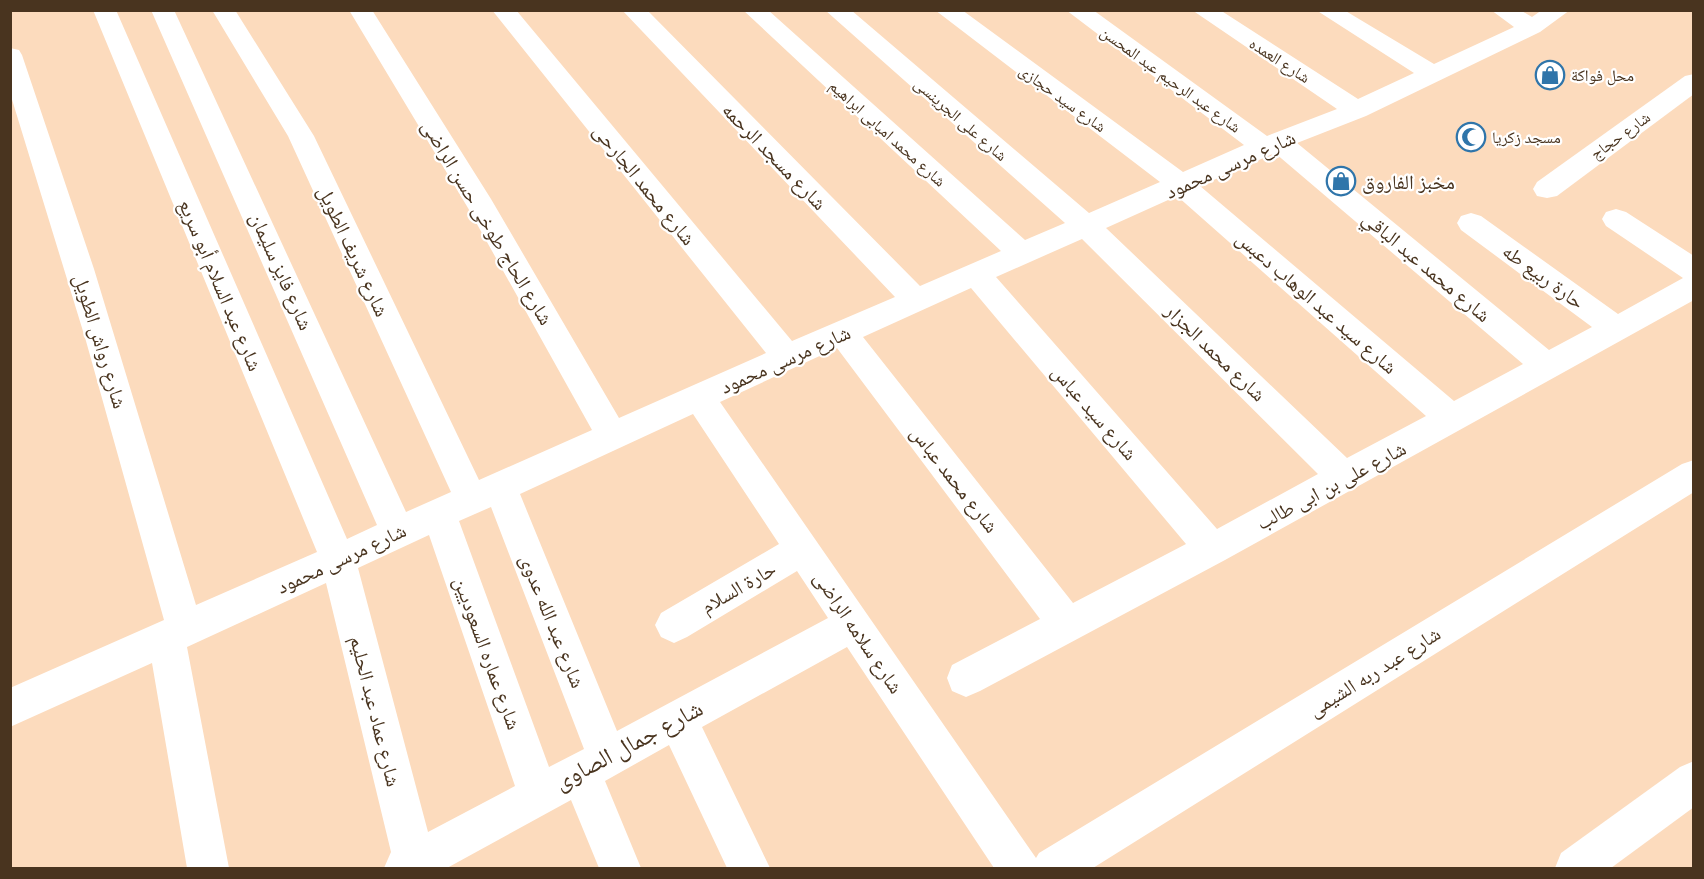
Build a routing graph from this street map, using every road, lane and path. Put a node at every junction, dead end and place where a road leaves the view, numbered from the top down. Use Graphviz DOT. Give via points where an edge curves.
graph roads {
  1 [pos="104,10"];
  2 [pos="162,10"];
  3 [pos="223,10"];
  4 [pos="360,10"];
  5 [pos="503,10"];
  6 [pos="633,10"];
  7 [pos="754,10"];
  8 [pos="836,10"];
  9 [pos="946,10"];
  10 [pos="1077,10"];
  11 [pos="1203,10"];
  12 [pos="1327,10"];
  13 [pos="1502,10"];
  14 [pos="1559,10"];
  15 [pos="1532,27"];
  16 [pos="10,55"];
  17 [pos="1433,74"];
  18 [pos="1694,82"];
  19 [pos="1357,110"];
  20 [pos="1272,145"];
  21 [pos="1182,185"];
  22 [pos="1547,189"];
  23 [pos="1616,219"];
  24 [pos="1471,223"];
  25 [pos="1087,227"];
  26 [pos="1023,255"];
  27 [pos="1694,271"];
  28 [pos="977,275"];
  29 [pos="1694,286"];
  30 [pos="917,301"];
  31 [pos="1617,329"];
  32 [pos="843,333"];
  33 [pos="788,357"];
  34 [pos="1547,367"];
  35 [pos="699,397"];
  36 [pos="1452,419"];
  37 [pos="613,437"];
  38 [pos="1344,477"];
  39 [pos="1691,478"];
  40 [pos="470,499"];
  41 [pos="398,532"];
  42 [pos="803,549"];
  43 [pos="1212,549"];
  44 [pos="338,559"];
  45 [pos="854,623"];
  46 [pos="674,625"];
  47 [pos="1067,625"];
  48 [pos="176,634"];
  49 [pos="966,678"];
  50 [pos="10,708"];
  51 [pos="678,718"];
  52 [pos="593,763"];
  53 [pos="1694,781"];
  54 [pos="538,794"];
  55 [pos="411,867"];
  56 [pos="208,868"];
  57 [pos="620,868"];
  58 [pos="749,868"];
  59 [pos="1019,868"];
  60 [pos="1054,868"];
  61 [pos="1576,868"];
  1 -- 44 [label="street, شارع عبد السلام أبو سريع"];
  2 -- 41 [label="street, شارع فايز سليمان"];
  3 -- 40 [label="street, شارع شريف الطويل" via="301,136"];
  4 -- 37 [label="street, شارع الحاج طوخى حسن الراضى" via="481,206"];
  5 -- 33 [label="street, شارع محمد الجارحى"];
  6 -- 30 [label="street, شارع مسجد الرحمه"];
  7 -- 26 [label="street, شارع محمد امبابى ابراهيم"];
  8 -- 25 [label="street, شارع على الجرينسى"];
  9 -- 21 [label="street, شارع سيد حجازى"];
  10 -- 20 [label="street, شارع عبد الرحيم عبد المحسن"];
  11 -- 19 [label="street, شارع العمده"];
  12 -- 17 [label="street"];
  13 -- 15 [label="street"];
  14 -- 15 [label="street, شارع مرسى محمود"];
  15 -- 17 [label="street, شارع مرسى محمود"];
  16 -- 48 [label="street, شارع رواش الطويل" via="100,333"];
  17 -- 19 [label="street, شارع مرسى محمود"];
  18 -- 22 [label="street, شارع حجاج"];
  19 -- 20 [label="street, شارع مرسى محمود"];
  20 -- 21 [label="street, شارع مرسى محمود"];
  20 -- 34 [label="street, شارع محمد عبد الباقي"];
  21 -- 25 [label="street, شارع مرسى محمود"];
  21 -- 36 [label="street, شارع سيد عبد الوهاب دعبس"];
  23 -- 27 [label="street"];
  24 -- 31 [label="street, حارة ربيع طه"];
  25 -- 26 [label="street, شارع مرسى محمود"];
  25 -- 38 [label="street, شارع محمد الجزار"];
  26 -- 28 [label="street, شارع مرسى محمود"];
  28 -- 30 [label="street, شارع مرسى محمود"];
  28 -- 43 [label="street, شارع سيد عباس"];
  29 -- 31 [label="street, شارع على بن ابى طالب"];
  30 -- 32 [label="street, شارع مرسى محمود"];
  31 -- 34 [label="street, شارع على بن ابى طالب"];
  32 -- 33 [label="street, شارع مرسى محمود"];
  32 -- 47 [label="street, شارع محمد عباس"];
  33 -- 35 [label="street, شارع مرسى محمود"];
  34 -- 36 [label="street, شارع على بن ابى طالب"];
  35 -- 37 [label="street, شارع مرسى محمود"];
  35 -- 42 [label="street, شارع سلامه الراضى"];
  36 -- 38 [label="street, شارع على بن ابى طالب"];
  37 -- 40 [label="street, شارع مرسى محمود"];
  38 -- 43 [label="street, شارع على بن ابى طالب"];
  39 -- 60 [label="street, شارع عبد ربه الشيمى"];
  40 -- 41 [label="street, شارع مرسى محمود"];
  40 -- 52 [label="street, شارع عبد الله عدوى"];
  40 -- 54 [label="street, شارع عماره السعوديين"];
  41 -- 44 [label="street, شارع مرسى محمود"];
  42 -- 45 [label="street, شارع سلامه الراضى"];
  42 -- 46 [label="street, حارة السلام"];
  43 -- 47 [label="street, شارع على بن ابى طالب"];
  44 -- 48 [label="street, شارع مرسى محمود"];
  44 -- 55 [label="street, شارع عماد عبد الحليم"];
  45 -- 51 [label="street, شارع جمال الصاوى"];
  45 -- 59 [label="street, شارع سلامه الراضى"];
  47 -- 49 [label="street, شارع على بن ابى طالب"];
  48 -- 50 [label="street, شارع مرسى محمود"];
  48 -- 56 [label="street, شارع رواش الطويل"];
  51 -- 52 [label="street, شارع جمال الصاوى"];
  51 -- 58 [label="street"];
  52 -- 54 [label="street, شارع جمال الصاوى"];
  52 -- 57 [label="street, شارع عبد الله عدوى"];
  53 -- 61 [label="street"];
  54 -- 55 [label="street, شارع جمال الصاوى"];
}
